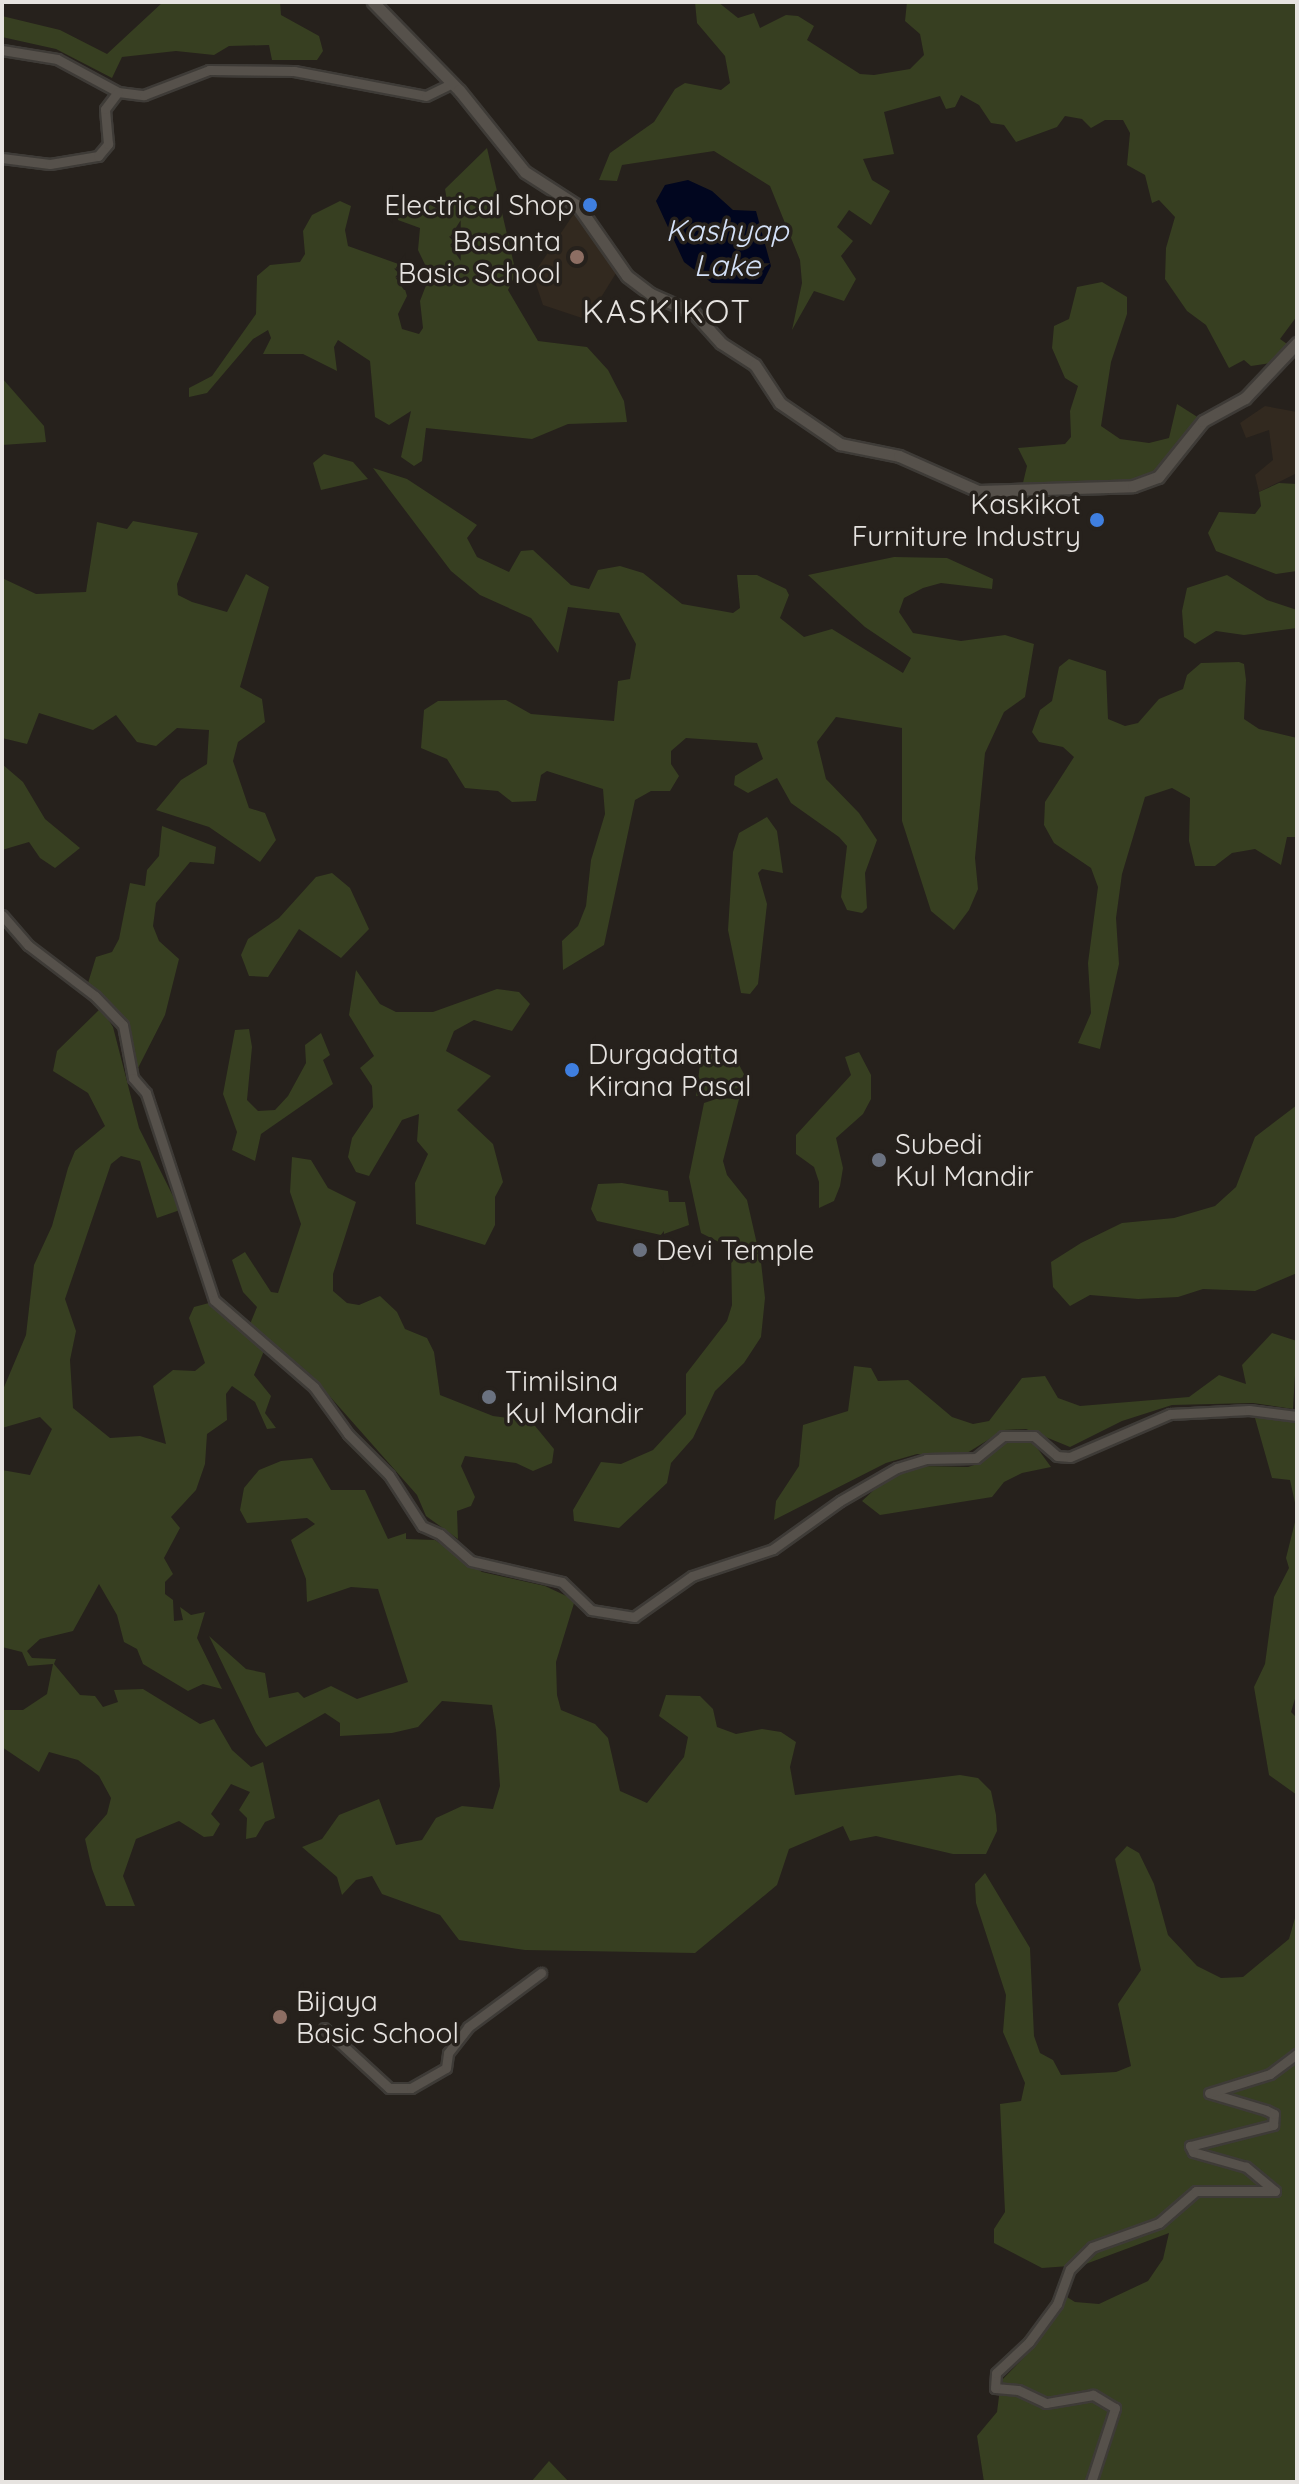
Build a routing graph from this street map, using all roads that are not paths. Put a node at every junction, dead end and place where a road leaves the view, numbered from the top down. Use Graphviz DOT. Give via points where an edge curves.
graph roads {
  1 [pos="373,2"];
  2 [pos="2,50"];
  3 [pos="451,84"];
  4 [pos="118,92"];
  5 [pos="2,158"];
  6 [pos="1297,343"];
  7 [pos="2,915"];
  8 [pos="1297,1416"];
  9 [pos="541,1973"];
  10 [pos="324,2028"];
  11 [pos="1297,2054"];
  12 [pos="1091,2482"];
  1 -- 3 [label="street"];
  2 -- 4 [label="street" via="57,59"];
  3 -- 4 [label="street" via="426,96 294,71 209,70 144,95"];
  3 -- 6 [label="street" via="525,172 578,206 627,276 651,294 694,313 721,343 755,365 780,403 802,423 840,444 899,456 978,491 1115,488 1158,477 1203,421 1245,398"];
  4 -- 5 [label="street" via="105,109 108,144 98,156 50,164"];
  7 -- 8 [label="street" via="28,945 95,996 123,1025 133,1078 146,1093 214,1300 314,1387 348,1434 389,1475 422,1526 471,1561 562,1582 591,1610 634,1617 692,1576 773,1549 897,1468 926,1459 976,1458 1003,1436 1034,1436 1057,1456 1070,1457 1170,1414 1249,1410"];
  9 -- 10 [label="street" via="468,2027 448,2053 452,2057 446,2068 411,2088 389,2088"];
  11 -- 12 [label="street" via="1270,2074 1209,2093 1274,2114 1273,2125 1190,2146 1193,2152 1246,2167 1275,2191 1196,2191 1159,2223 1092,2247 1070,2269 1057,2304 1029,2342 996,2373 995,2388 1018,2390 1046,2403 1093,2395 1115,2408"];
}
